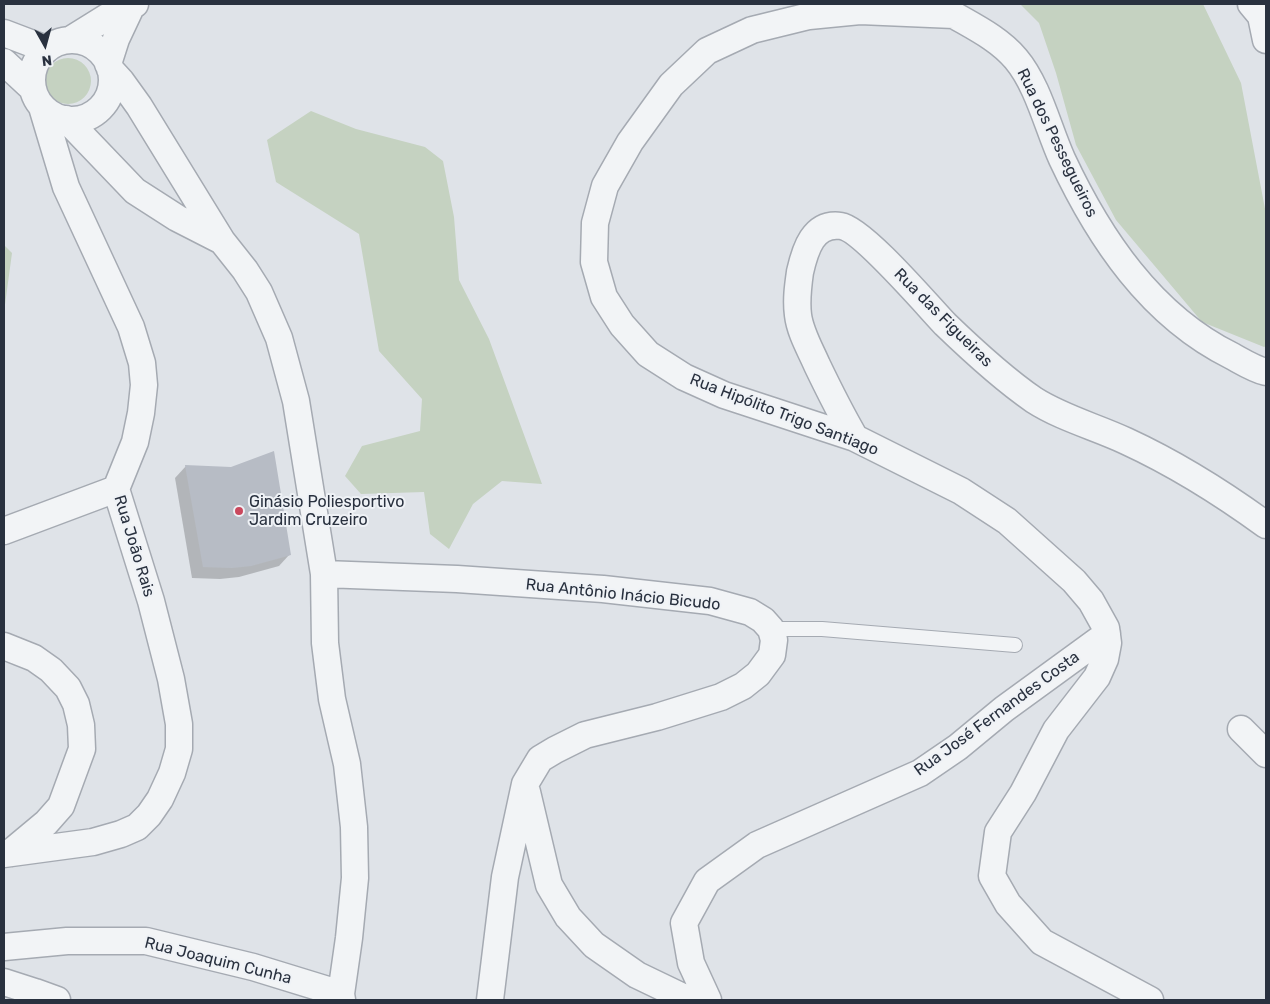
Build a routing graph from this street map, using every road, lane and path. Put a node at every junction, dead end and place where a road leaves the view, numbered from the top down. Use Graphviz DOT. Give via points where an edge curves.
graph roads {
  1 [pos="134,5"];
  2 [pos="945,10"];
  3 [pos="4,33"];
  4 [pos="58,45"];
  5 [pos="4,62"];
  6 [pos="109,67"];
  7 [pos="38,98"];
  8 [pos="66,119"];
  9 [pos="222,241"];
  10 [pos="1266,372"];
  11 [pos="855,438"];
  12 [pos="116,489"];
  13 [pos="1266,525"];
  14 [pos="4,531"];
  15 [pos="324,574"];
  16 [pos="771,629"];
  17 [pos="1107,634"];
  18 [pos="1015,645"];
  19 [pos="4,646"];
  20 [pos="1241,729"];
  21 [pos="1266,754"];
  22 [pos="525,784"];
  23 [pos="5,855"];
  24 [pos="4,947"];
  25 [pos="4,982"];
  26 [pos="342,997"];
  27 [pos="57,1000"];
  28 [pos="490,1000"];
  29 [pos="689,1000"];
  30 [pos="708,1000"];
  31 [pos="1150,1000"];
  1 -- 4 [label="street"];
  1 -- 6 [label="street" via="116,39"];
  2 -- 10 [label="street, Rua dos Pessegueiros" via="998,40 1016,59 1029,78 1089,213 1115,254 1163,309 1206,344"];
  2 -- 11 [label="street, Rua Hipólito Trigo Santiago" via="860,11 809,16 752,30 707,51 671,84 630,142 605,186 595,223 594,262 604,297 622,325 648,354 684,377 724,395"];
  3 -- 4 [label="street"];
  4 -- 6 [label="street" via="83,42 104,56"];
  4 -- 7 [label="street" via="38,59 33,70 32,83"];
  5 -- 7 [label="street, Rua João Rais"];
  6 -- 8 [label="street" via="112,81 102,106 86,117"];
  6 -- 9 [label="street" via="139,106"];
  7 -- 8 [label="street" via="53,115"];
  7 -- 12 [label="street, Rua João Rais" via="66,187 130,327 142,363 141,413 135,442"];
  8 -- 9 [label="street" via="135,191"];
  9 -- 15 [label="street" via="259,292 279,338 296,401"];
  11 -- 13 [label="street, Rua das Figueiras" via="814,358 798,314 797,291 807,247 814,236 830,226 843,226 854,231 998,374 1035,400 1159,458 1219,491"];
  11 -- 17 [label="street, Rua Hipólito Trigo Santiago" via="960,491 1007,521 1092,601"];
  12 -- 14 [label="street"];
  12 -- 23 [label="street, Rua João Rais" via="171,679 179,724 179,749 172,773 149,815 121,834 93,842"];
  15 -- 16 [label="street, Rua Antônio Inácio Bicudo" via="603,589 710,601 750,612"];
  15 -- 26 [label="street" via="324,643 332,699 347,764 354,827 355,878"];
  16 -- 18 [label="lane" via="831,630"];
  16 -- 22 [label="street" via="774,640 772,655 758,674 743,686 721,697 657,717 585,735 540,759"];
  17 -- 30 [label="street, Rua José Fernandes Costa" via="920,773 757,845 707,881 684,923 691,963"];
  17 -- 31 [label="street, Rua Hipólito Trigo Santiago" via="1105,659 1097,677 1056,730 998,832 992,876 1008,904 1042,942"];
  19 -- 23 [label="street" via="34,658 68,688 80,718 82,741 61,806 46,823"];
  20 -- 21 [label="street"];
  22 -- 28 [label="street" via="505,877"];
  22 -- 29 [label="street" via="549,885 568,917 594,945 637,975"];
  24 -- 26 [label="street, Rua Joaquim Cunha" via="67,941 146,941 253,967"];
  25 -- 27 [label="street"];
}
